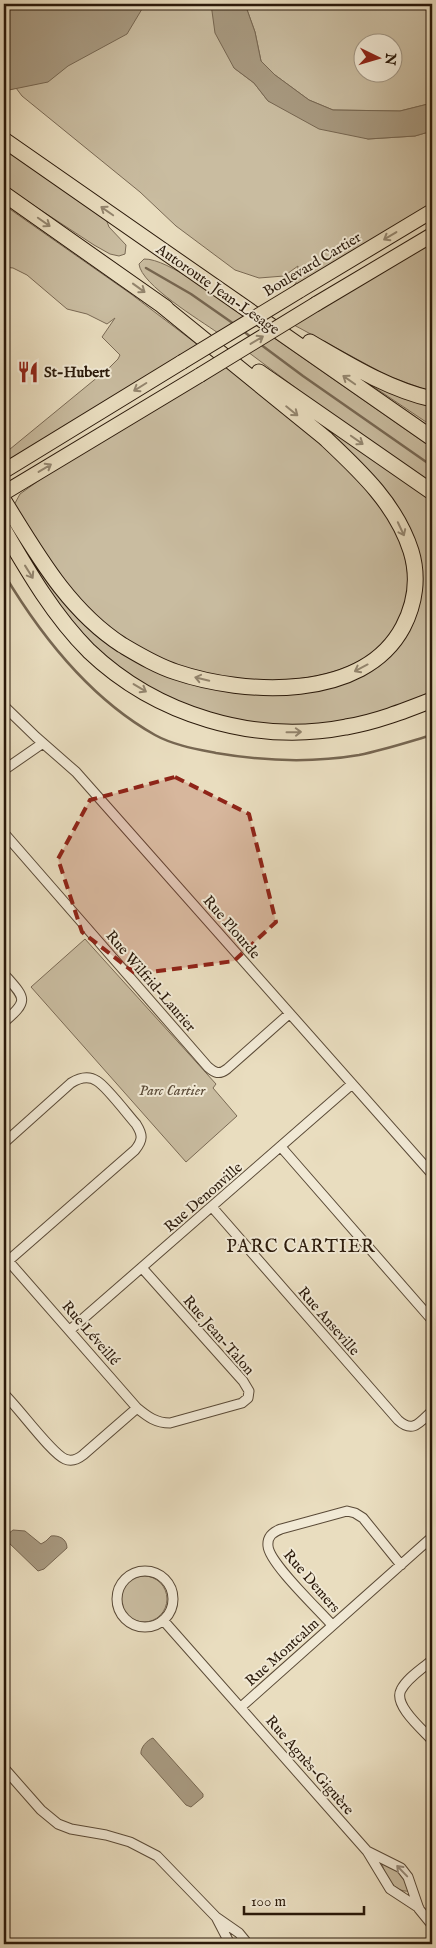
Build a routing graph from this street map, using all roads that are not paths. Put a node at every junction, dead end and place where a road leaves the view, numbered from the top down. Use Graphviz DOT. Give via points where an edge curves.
graph roads {
  1 [pos="4,140"];
  2 [pos="4,194"];
  3 [pos="432,211"];
  4 [pos="432,234"];
  5 [pos="164,251"];
  6 [pos="158,303"];
  7 [pos="432,399"];
  8 [pos="432,438"];
  9 [pos="4,471"];
  10 [pos="432,492"];
  11 [pos="4,493"];
  12 [pos="4,501"];
  13 [pos="4,530"];
  14 [pos="432,700"];
  15 [pos="4,706"];
  16 [pos="42,744"];
  17 [pos="4,770"];
  18 [pos="4,833"];
  19 [pos="4,974"];
  20 [pos="289,1014"];
  21 [pos="4,1022"];
  22 [pos="352,1084"];
  23 [pos="4,1143"];
  24 [pos="281,1147"];
  25 [pos="432,1174"];
  26 [pos="212,1207"];
  27 [pos="6,1259"];
  28 [pos="143,1269"];
  29 [pos="432,1320"];
  30 [pos="70,1330"];
  31 [pos="4,1394"];
  32 [pos="137,1408"];
  33 [pos="432,1411"];
  34 [pos="161,1423"];
  35 [pos="432,1537"];
  36 [pos="401,1565"];
  37 [pos="162,1620"];
  38 [pos="332,1625"];
  39 [pos="432,1660"];
  40 [pos="241,1707"];
  41 [pos="432,1740"];
  42 [pos="4,1768"];
  43 [pos="368,1850"];
  44 [pos="419,1908"];
  45 [pos="216,1917"];
  46 [pos="432,1924"];
  47 [pos="230,1944"];
  48 [pos="248,1944"];
  5 -- 1 [label="highway, Autoroute Jean-Lesage, one-way"];
  2 -- 6 [label="highway, one-way"];
  3 -- 9 [label="main road, Boulevard Cartier, one-way, bridge"];
  11 -- 4 [label="main road, one-way, bridge"];
  5 -- 7 [label="highway" via="346,363 394,386"];
  8 -- 5 [label="highway, Autoroute Jean-Lesage, one-way"];
  6 -- 10 [label="highway, one-way"];
  6 -- 12 [label="highway, one-way" via="325,438 386,501 410,549 415,571 411,609 395,639 380,655 357,671 305,685 230,685 176,672 122,644 76,606 52,576"];
  13 -- 14 [label="highway, one-way" via="47,601 90,651 115,673 182,710 227,725 294,733 362,724"];
  15 -- 16 [label="street, Rue Plourde"];
  16 -- 17 [label="street"];
  16 -- 20 [label="street, Rue Plourde" via="64,761 101,800"];
  18 -- 20 [label="street, Rue Wilfrid-Laurier" via="215,1073 227,1069"];
  19 -- 21 [label="street" via="20,993 22,1001"];
  20 -- 22 [label="street, Rue Plourde"];
  22 -- 24 [label="street, Rue Denonville"];
  22 -- 25 [label="street, Rue Plourde"];
  23 -- 27 [label="street" via="80,1078 97,1081 142,1132 135,1150"];
  24 -- 26 [label="street, Rue Denonville"];
  24 -- 29 [label="street"];
  26 -- 28 [label="street, Rue Denonville"];
  26 -- 33 [label="street, Rue Anseville" via="404,1426 415,1426"];
  27 -- 30 [label="street, Rue Léveillé"];
  28 -- 30 [label="street, Rue Denonville"];
  28 -- 34 [label="street, Rue Jean-Talon" via="249,1391 248,1398 242,1402"];
  30 -- 32 [label="street, Rue Léveillé"];
  31 -- 32 [label="street" via="50,1446 68,1460 78,1459"];
  32 -- 34 [label="street, Rue Léveillé"];
  35 -- 36 [label="street, Rue Montcalm"];
  36 -- 38 [label="street, Rue Montcalm"];
  36 -- 38 [label="street, Rue Demers" via="363,1518 348,1511 272,1533 268,1545 275,1562"];
  37 -- 37 [label="street" via="172,1601 166,1580 147,1571 126,1577 117,1596 123,1617 142,1626"];
  37 -- 40 [label="street, Rue Agnès-Giguère"];
  38 -- 40 [label="street, Rue Montcalm"];
  39 -- 41 [label="street" via="406,1683 399,1697 406,1711"];
  40 -- 43 [label="street, Rue Agnès-Giguère"];
  42 -- 45 [label="street" via="36,1806 58,1824 119,1838 152,1853"];
  43 -- 44 [label="street" via="390,1889"];
  44 -- 43 [label="street, Rue Agnès-Giguère, one-way" via="404,1871"];
  44 -- 46 [label="street, Rue Agnès-Giguère"];
  45 -- 47 [label="street"];
  45 -- 48 [label="street" via="239,1933"];
}
